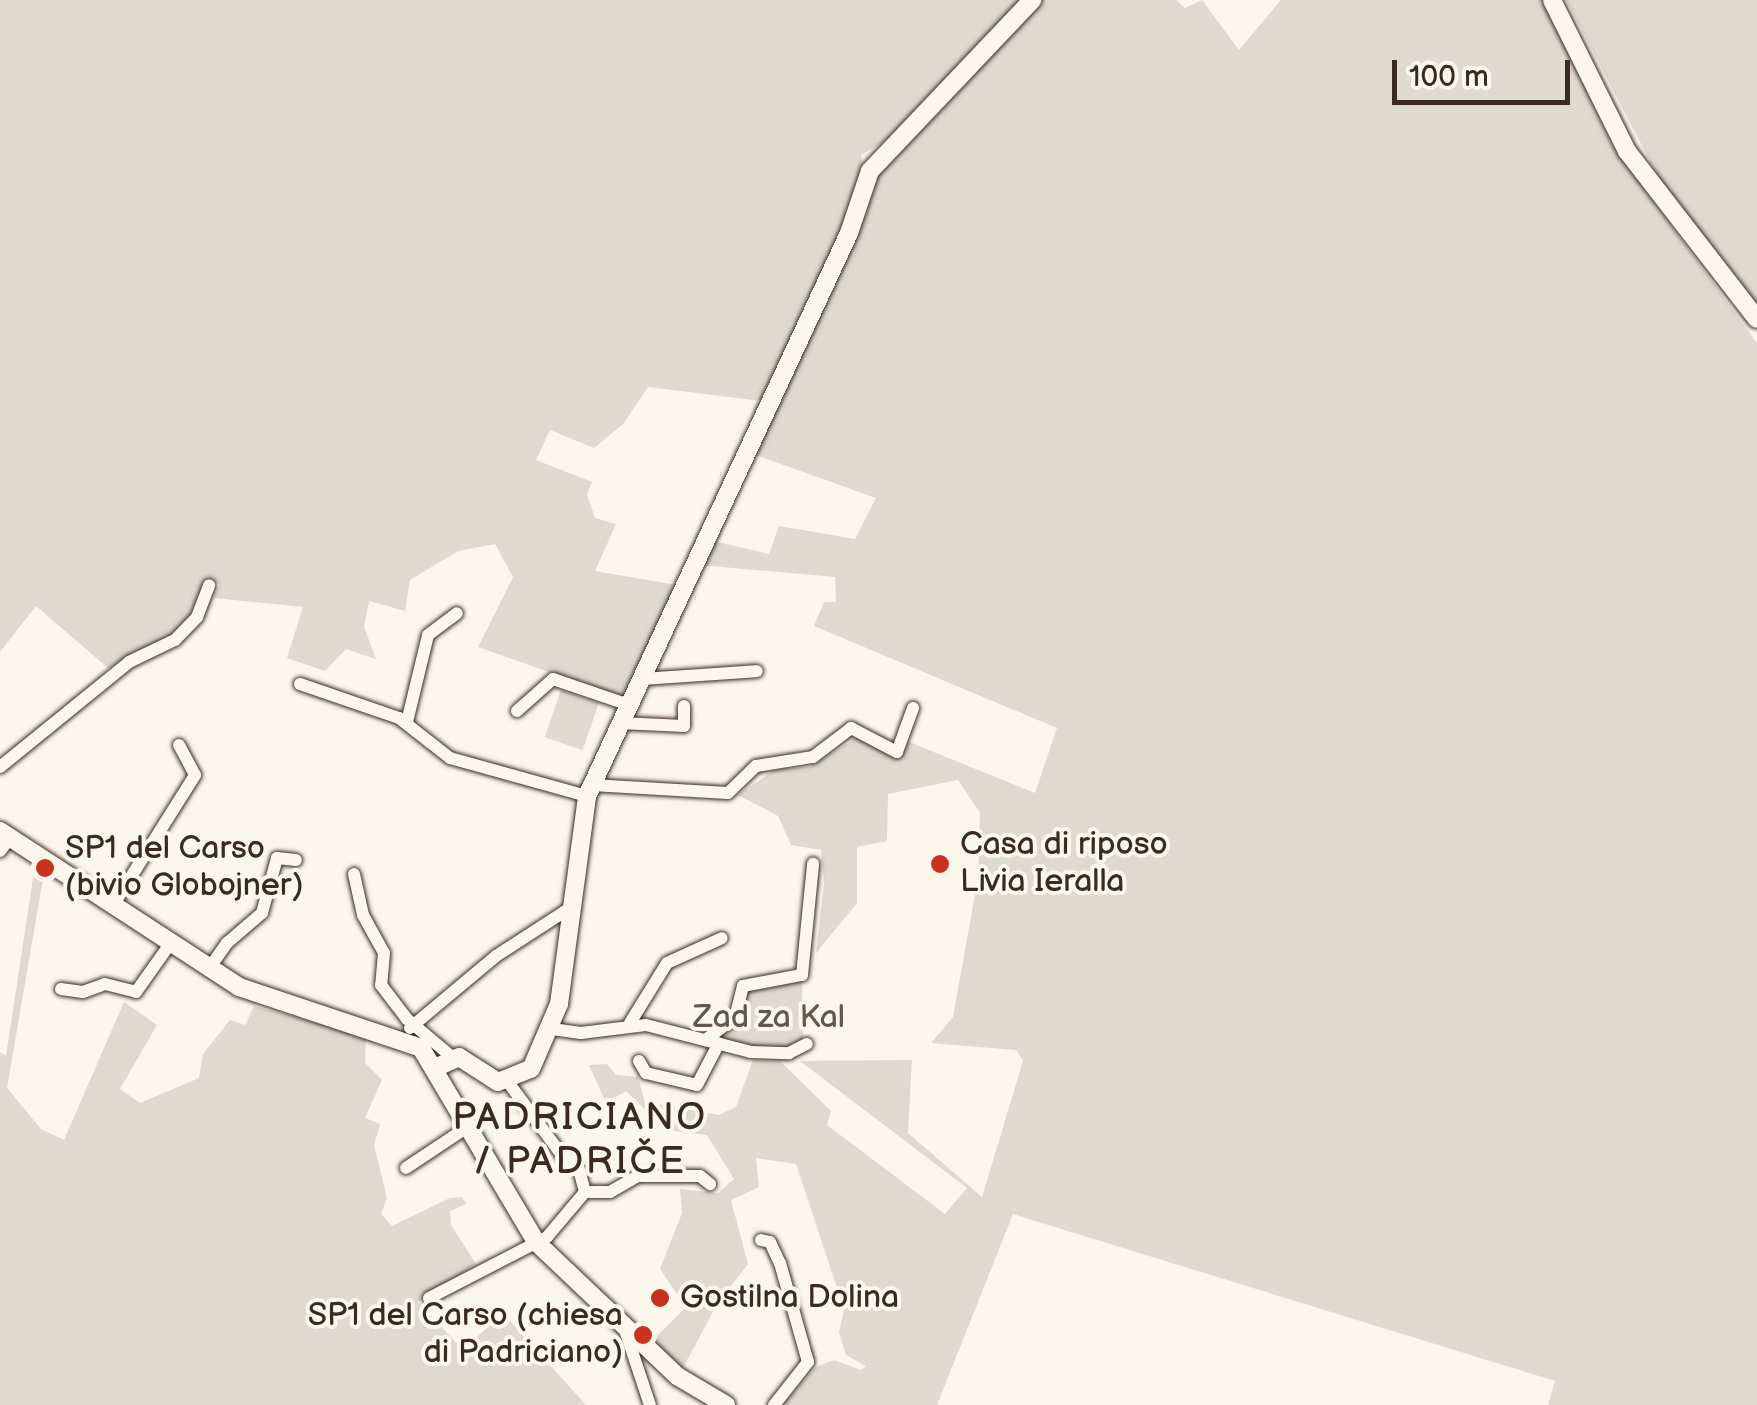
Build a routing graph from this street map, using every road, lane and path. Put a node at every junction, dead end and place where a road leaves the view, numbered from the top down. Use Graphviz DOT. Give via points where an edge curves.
graph roads {
  1 [pos="1032,0"];
  2 [pos="1552,0"];
  3 [pos="1757,319"];
  4 [pos="209,585"];
  5 [pos="457,613"];
  6 [pos="757,671"];
  7 [pos="641,680"];
  8 [pos="300,684"];
  9 [pos="629,705"];
  10 [pos="684,706"];
  11 [pos="914,708"];
  12 [pos="517,711"];
  13 [pos="407,722"];
  14 [pos="620,723"];
  15 [pos="179,745"];
  16 [pos="0,767"];
  17 [pos="590,791"];
  18 [pos="3,840"];
  19 [pos="296,860"];
  20 [pos="813,864"];
  21 [pos="354,874"];
  22 [pos="112,907"];
  23 [pos="568,910"];
  24 [pos="722,938"];
  25 [pos="170,944"];
  26 [pos="208,970"];
  27 [pos="61,989"];
  28 [pos="630,1023"];
  29 [pos="552,1028"];
  30 [pos="406,1032"];
  31 [pos="714,1041"];
  32 [pos="807,1044"];
  33 [pos="639,1061"];
  34 [pos="445,1062"];
  35 [pos="508,1082"];
  36 [pos="468,1126"];
  37 [pos="406,1168"];
  38 [pos="710,1184"];
  39 [pos="585,1192"];
  40 [pos="761,1240"];
  41 [pos="536,1242"];
  42 [pos="429,1298"];
  43 [pos="625,1328"];
  44 [pos="650,1405"];
  45 [pos="726,1405"];
  46 [pos="774,1405"];
  1 -- 7 [label="street" via="870,170 848,233"];
  2 -- 3 [label="street" via="1628,151"];
  4 -- 16 [label="street" via="196,617 176,640 130,662"];
  5 -- 13 [label="street" via="428,635"];
  6 -- 7 [label="street"];
  7 -- 9 [label="street"];
  8 -- 13 [label="street"];
  9 -- 12 [label="street" via="552,680"];
  9 -- 14 [label="street"];
  10 -- 14 [label="street" via="684,726"];
  11 -- 17 [label="street" via="897,752 851,728 813,758 756,766 728,793"];
  13 -- 17 [label="street" via="450,758"];
  14 -- 17 [label="street"];
  15 -- 22 [label="street" via="195,775"];
  17 -- 23 [label="street"];
  18 -- 22 [label="street"];
  19 -- 26 [label="street" via="277,858 262,913 226,943"];
  20 -- 31 [label="street" via="802,975 743,986 736,1018"];
  21 -- 30 [label="street" via="363,915 384,953 381,985"];
  22 -- 25 [label="street"];
  23 -- 29 [label="street"];
  23 -- 30 [label="street" via="496,956"];
  24 -- 28 [label="street" via="667,963"];
  25 -- 26 [label="street"];
  25 -- 27 [label="street" via="136,992 105,984 83,992"];
  26 -- 30 [label="street" via="267,1000"];
  28 -- 29 [label="street" via="582,1033"];
  28 -- 31 [label="street"];
  29 -- 35 [label="street" via="531,1069"];
  30 -- 34 [label="street"];
  31 -- 32 [label="street" via="789,1052"];
  31 -- 33 [label="street" via="697,1085 646,1073"];
  34 -- 35 [label="street"];
  34 -- 36 [label="street"];
  35 -- 39 [label="street" via="564,1158 577,1163"];
  36 -- 37 [label="street"];
  36 -- 41 [label="street"];
  38 -- 39 [label="street" via="700,1176 638,1176 610,1192"];
  39 -- 41 [label="street"];
  40 -- 46 [label="street" via="770,1242 780,1263 808,1362"];
  41 -- 42 [label="street"];
  41 -- 43 [label="street"];
  43 -- 44 [label="street"];
  43 -- 45 [label="street" via="686,1383"];
}
